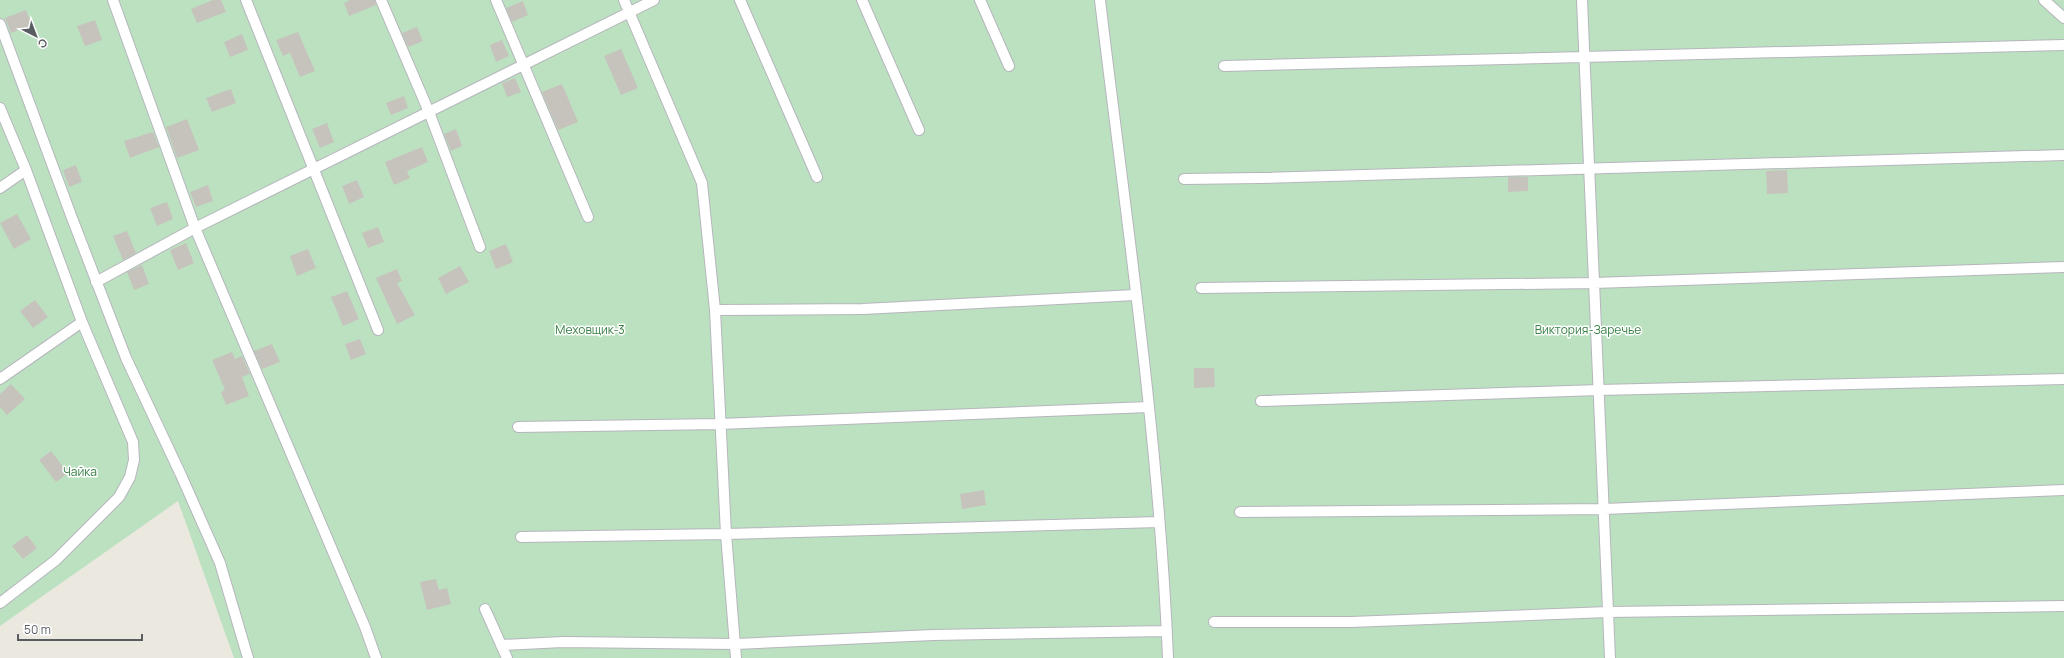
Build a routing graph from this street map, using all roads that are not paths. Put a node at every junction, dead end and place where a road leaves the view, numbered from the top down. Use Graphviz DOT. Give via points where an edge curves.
graph roads {
  1 [pos="113,0"];
  2 [pos="246,0"];
  3 [pos="381,0"];
  4 [pos="496,0"];
  5 [pos="624,0"];
  6 [pos="654,0"];
  7 [pos="740,0"];
  8 [pos="862,0"];
  9 [pos="980,0"];
  10 [pos="1100,0"];
  11 [pos="1582,0"];
  12 [pos="2044,0"];
  13 [pos="630,12"];
  14 [pos="2064,18"];
  15 [pos="0,24"];
  16 [pos="2064,46"];
  17 [pos="1585,58"];
  18 [pos="524,65"];
  19 [pos="1009,66"];
  20 [pos="1224,66"];
  21 [pos="0,108"];
  22 [pos="430,112"];
  23 [pos="919,130"];
  24 [pos="2064,155"];
  25 [pos="1590,167"];
  26 [pos="314,169"];
  27 [pos="26,170"];
  28 [pos="817,177"];
  29 [pos="1184,178"];
  30 [pos="0,188"];
  31 [pos="588,217"];
  32 [pos="195,228"];
  33 [pos="480,246"];
  34 [pos="2064,267"];
  35 [pos="96,282"];
  36 [pos="1594,283"];
  37 [pos="1201,288"];
  38 [pos="1135,295"];
  39 [pos="715,310"];
  40 [pos="82,322"];
  41 [pos="378,330"];
  42 [pos="0,379"];
  43 [pos="2064,379"];
  44 [pos="1599,390"];
  45 [pos="1261,401"];
  46 [pos="1149,407"];
  47 [pos="720,424"];
  48 [pos="518,427"];
  49 [pos="2064,490"];
  50 [pos="1604,509"];
  51 [pos="1240,512"];
  52 [pos="1159,522"];
  53 [pos="726,534"];
  54 [pos="521,537"];
  55 [pos="0,603"];
  56 [pos="2064,606"];
  57 [pos="485,609"];
  58 [pos="1608,612"];
  59 [pos="1214,622"];
  60 [pos="1167,631"];
  61 [pos="736,644"];
  62 [pos="501,645"];
  63 [pos="248,658"];
  64 [pos="376,658"];
  65 [pos="507,658"];
  66 [pos="736,658"];
  67 [pos="1168,658"];
  68 [pos="1610,658"];
  1 -- 32 [label="lane"];
  2 -- 26 [label="lane"];
  3 -- 22 [label="lane"];
  4 -- 18 [label="lane"];
  5 -- 13 [label="lane"];
  6 -- 13 [label="lane"];
  7 -- 28 [label="lane"];
  8 -- 23 [label="lane"];
  9 -- 19 [label="lane"];
  10 -- 38 [label="lane"];
  11 -- 17 [label="lane"];
  12 -- 14 [label="lane"];
  13 -- 18 [label="lane"];
  13 -- 39 [label="lane" via="702,183"];
  15 -- 35 [label="lane"];
  16 -- 17 [label="lane"];
  17 -- 20 [label="lane"];
  17 -- 25 [label="lane"];
  18 -- 22 [label="lane"];
  18 -- 31 [label="lane"];
  21 -- 27 [label="lane"];
  22 -- 26 [label="lane"];
  22 -- 33 [label="lane"];
  24 -- 25 [label="lane"];
  25 -- 29 [label="lane" via="1259,178"];
  25 -- 36 [label="lane"];
  26 -- 32 [label="lane"];
  26 -- 41 [label="lane"];
  27 -- 30 [label="lane"];
  27 -- 40 [label="lane"];
  32 -- 35 [label="lane"];
  32 -- 64 [label="lane"];
  34 -- 36 [label="lane"];
  35 -- 63 [label="lane" via="126,358 220,563"];
  36 -- 37 [label="lane"];
  36 -- 44 [label="lane"];
  38 -- 39 [label="lane" via="863,309"];
  38 -- 46 [label="lane"];
  39 -- 47 [label="lane"];
  40 -- 42 [label="lane"];
  40 -- 55 [label="lane" via="133,442 134,460 130,477 119,497 56,560"];
  43 -- 44 [label="lane"];
  44 -- 45 [label="lane"];
  44 -- 50 [label="lane"];
  46 -- 47 [label="lane"];
  46 -- 52 [label="lane"];
  47 -- 48 [label="lane"];
  47 -- 53 [label="lane"];
  49 -- 50 [label="lane"];
  50 -- 51 [label="lane"];
  50 -- 58 [label="lane"];
  52 -- 53 [label="lane"];
  52 -- 60 [label="lane"];
  53 -- 54 [label="lane"];
  53 -- 61 [label="lane"];
  56 -- 58 [label="lane"];
  57 -- 62 [label="lane"];
  58 -- 59 [label="lane" via="1351,622"];
  58 -- 68 [label="lane"];
  60 -- 61 [label="lane" via="933,635"];
  60 -- 67 [label="lane"];
  61 -- 62 [label="lane" via="563,642"];
  61 -- 66 [label="lane"];
  62 -- 65 [label="lane"];
}
